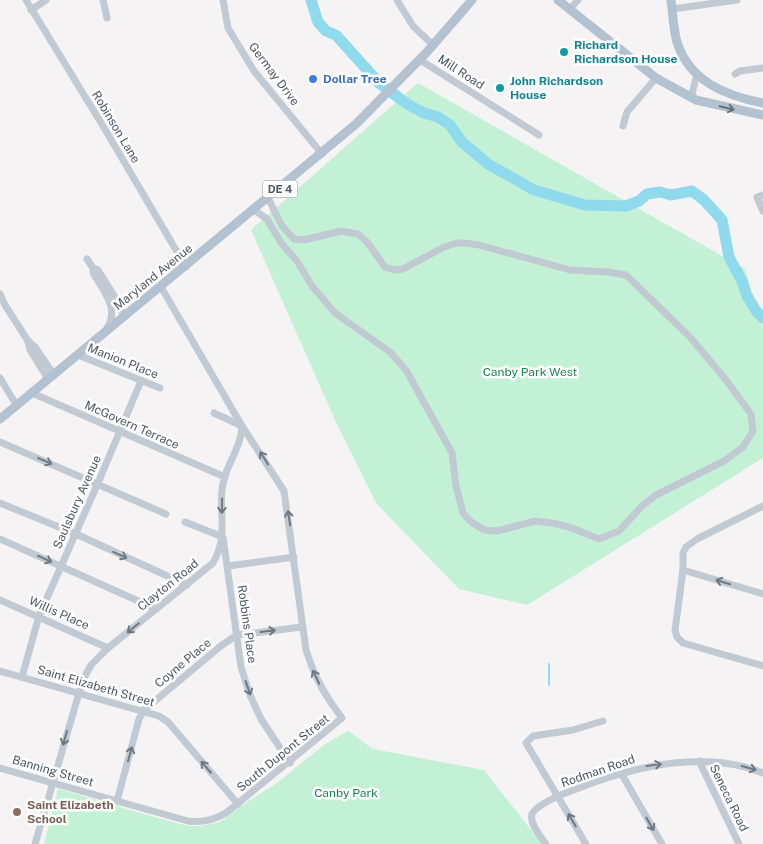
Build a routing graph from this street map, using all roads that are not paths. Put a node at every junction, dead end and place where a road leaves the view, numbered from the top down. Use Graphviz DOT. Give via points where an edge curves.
graph roads {
  1 [pos="26,0"];
  2 [pos="46,0"];
  3 [pos="103,0"];
  4 [pos="223,0"];
  5 [pos="397,0"];
  6 [pos="472,0"];
  7 [pos="558,0"];
  8 [pos="578,0"];
  9 [pos="737,0"];
  10 [pos="671,4"];
  11 [pos="570,9"];
  12 [pos="31,10"];
  13 [pos="107,18"];
  14 [pos="434,45"];
  15 [pos="420,60"];
  16 [pos="763,68"];
  17 [pos="697,74"];
  18 [pos="735,74"];
  19 [pos="656,78"];
  20 [pos="691,98"];
  21 [pos="763,103"];
  22 [pos="763,115"];
  23 [pos="623,126"];
  24 [pos="539,135"];
  25 [pos="322,154"];
  26 [pos="763,195"];
  27 [pos="268,198"];
  28 [pos="254,210"];
  29 [pos="763,211"];
  30 [pos="87,259"];
  31 [pos="186,267"];
  32 [pos="93,268"];
  33 [pos="161,287"];
  34 [pos="0,294"];
  35 [pos="124,317"];
  36 [pos="101,336"];
  37 [pos="78,355"];
  38 [pos="51,377"];
  39 [pos="0,378"];
  40 [pos="141,381"];
  41 [pos="160,388"];
  42 [pos="32,393"];
  43 [pos="17,406"];
  44 [pos="214,413"];
  45 [pos="0,419"];
  46 [pos="242,426"];
  47 [pos="120,433"];
  48 [pos="0,442"];
  49 [pos="224,477"];
  50 [pos="98,483"];
  51 [pos="0,503"];
  52 [pos="763,506"];
  53 [pos="166,514"];
  54 [pos="186,522"];
  55 [pos="76,534"];
  56 [pos="223,537"];
  57 [pos="0,540"];
  58 [pos="294,557"];
  59 [pos="228,566"];
  60 [pos="61,567"];
  61 [pos="683,570"];
  62 [pos="187,585"];
  63 [pos="763,594"];
  64 [pos="0,600"];
  65 [pos="156,609"];
  66 [pos="39,616"];
  67 [pos="302,627"];
  68 [pos="237,635"];
  69 [pos="108,648"];
  70 [pos="763,666"];
  71 [pos="0,671"];
  72 [pos="22,677"];
  73 [pos="79,693"];
  74 [pos="144,710"];
  75 [pos="603,721"];
  76 [pos="699,761"];
  77 [pos="290,762"];
  78 [pos="0,768"];
  79 [pos="621,773"];
  80 [pos="763,773"];
  81 [pos="52,783"];
  82 [pos="558,796"];
  83 [pos="117,801"];
  84 [pos="238,804"];
  85 [pos="35,844"];
  86 [pos="546,844"];
  87 [pos="586,844"];
  88 [pos="662,844"];
  89 [pos="739,844"];
  1 -- 12 [label="street, Robinson Lane"];
  2 -- 12 [label="street"];
  3 -- 13 [label="street"];
  4 -- 25 [label="street, Germay Drive" via="228,28 254,71"];
  5 -- 14 [label="street" via="413,26"];
  6 -- 14 [label="main road, DE 4"];
  7 -- 11 [label="main road"];
  8 -- 11 [label="street"];
  9 -- 10 [label="street"];
  10 -- 17 [label="main road" via="678,45"];
  11 -- 19 [label="main road"];
  12 -- 31 [label="street, Robinson Lane"];
  14 -- 15 [label="main road, DE 4"];
  15 -- 24 [label="street, Mill Road"];
  15 -- 25 [label="main road, DE 4"];
  16 -- 18 [label="street"];
  17 -- 20 [label="street"];
  17 -- 21 [label="main road" via="721,91"];
  19 -- 20 [label="main road"];
  19 -- 23 [label="street" via="627,112"];
  20 -- 22 [label="main road, one-way"];
  25 -- 27 [label="main road, Maryland Avenue / DE 4"];
  26 -- 29 [label="street" via="758,197"];
  27 -- 28 [label="main road, Maryland Avenue / DE 4"];
  27 -- 28 [label="street" via="282,226 294,238 304,240 341,230 358,234 389,269 403,269 457,243 480,245 570,270 626,275 690,337 726,380 751,414 753,431 743,447 724,461 656,495 620,532 599,539 572,528 536,521 497,531 484,530 463,513 452,453 406,370 390,352 335,313 281,244 267,219"];
  28 -- 31 [label="main road, Maryland Avenue / DE 4"];
  30 -- 32 [label="street"];
  31 -- 33 [label="main road, Maryland Avenue / DE 4"];
  32 -- 35 [label="street" via="98,270"];
  32 -- 36 [label="street" via="112,308 110,324"];
  33 -- 35 [label="main road, Maryland Avenue / DE 4"];
  33 -- 46 [label="street"];
  34 -- 38 [label="street" via="28,341 36,347"];
  35 -- 36 [label="main road, Maryland Avenue / DE 4"];
  36 -- 37 [label="main road, Maryland Avenue / DE 4"];
  37 -- 38 [label="main road, Maryland Avenue / DE 4"];
  37 -- 40 [label="street, Manion Place"];
  38 -- 42 [label="main road, Maryland Avenue / DE 4"];
  39 -- 43 [label="street"];
  40 -- 41 [label="street, Manion Place"];
  40 -- 47 [label="street, Saulsbury Avenue"];
  42 -- 43 [label="main road, Maryland Avenue / DE 4"];
  42 -- 47 [label="street, McGovern Terrace"];
  43 -- 45 [label="main road, Maryland Avenue / DE 4"];
  44 -- 46 [label="street"];
  46 -- 49 [label="street, Clayton Road" via="240,442"];
  58 -- 46 [label="street, one-way" via="284,491"];
  47 -- 49 [label="street, McGovern Terrace"];
  47 -- 50 [label="street, Saulsbury Avenue"];
  48 -- 50 [label="street, one-way"];
  49 -- 56 [label="street, Clayton Road, one-way"];
  50 -- 53 [label="street"];
  50 -- 55 [label="street, Saulsbury Avenue"];
  51 -- 55 [label="street"];
  52 -- 61 [label="street" via="686,547"];
  54 -- 56 [label="street"];
  55 -- 60 [label="street, Saulsbury Avenue"];
  55 -- 62 [label="street, one-way"];
  56 -- 59 [label="street, Robbins Place"];
  56 -- 62 [label="street, Clayton Road" via="213,562"];
  57 -- 60 [label="street, one-way"];
  58 -- 59 [label="street"];
  58 -- 67 [label="street"];
  59 -- 68 [label="street, Robbins Place"];
  60 -- 65 [label="street"];
  60 -- 66 [label="street, Saulsbury Avenue"];
  63 -- 61 [label="street, one-way"];
  61 -- 70 [label="street" via="674,630 677,637 683,643"];
  62 -- 65 [label="street, Clayton Road"];
  64 -- 66 [label="street, Willis Place"];
  65 -- 69 [label="street, Clayton Road, one-way"];
  66 -- 69 [label="street, Willis Place"];
  66 -- 72 [label="street, Saulsbury Avenue"];
  68 -- 67 [label="street, Coyne Place, one-way"];
  77 -- 67 [label="street, South Dupont Street, one-way" via="342,718 314,674"];
  68 -- 74 [label="street, Coyne Place"];
  68 -- 77 [label="street, Robbins Place, one-way" via="241,667 250,695 261,719"];
  69 -- 73 [label="street, Clayton Road" via="87,671"];
  71 -- 72 [label="street, Saint Elizabeth Street"];
  72 -- 73 [label="street, Saint Elizabeth Street"];
  73 -- 74 [label="street, Saint Elizabeth Street"];
  73 -- 81 [label="street, Clayton Road, one-way"];
  83 -- 74 [label="street, one-way"];
  84 -- 74 [label="street, Saint Elizabeth Street, one-way" via="168,722"];
  75 -- 82 [label="street" via="534,736 526,743"];
  79 -- 76 [label="street, Rodman Road, one-way" via="648,766"];
  76 -- 80 [label="street, Rodman Road, one-way" via="740,766"];
  76 -- 89 [label="street, Seneca Road"];
  77 -- 84 [label="street, South Dupont Street"];
  78 -- 81 [label="street, Banning Street"];
  79 -- 82 [label="street, Rodman Road"];
  79 -- 88 [label="street, one-way"];
  81 -- 83 [label="street, Banning Street"];
  81 -- 85 [label="street, Clayton Road"];
  82 -- 86 [label="street, Rodman Road" via="532,814 532,822"];
  87 -- 82 [label="street, one-way"];
  83 -- 84 [label="street, South Dupont Street" via="200,822 220,817"];
}
